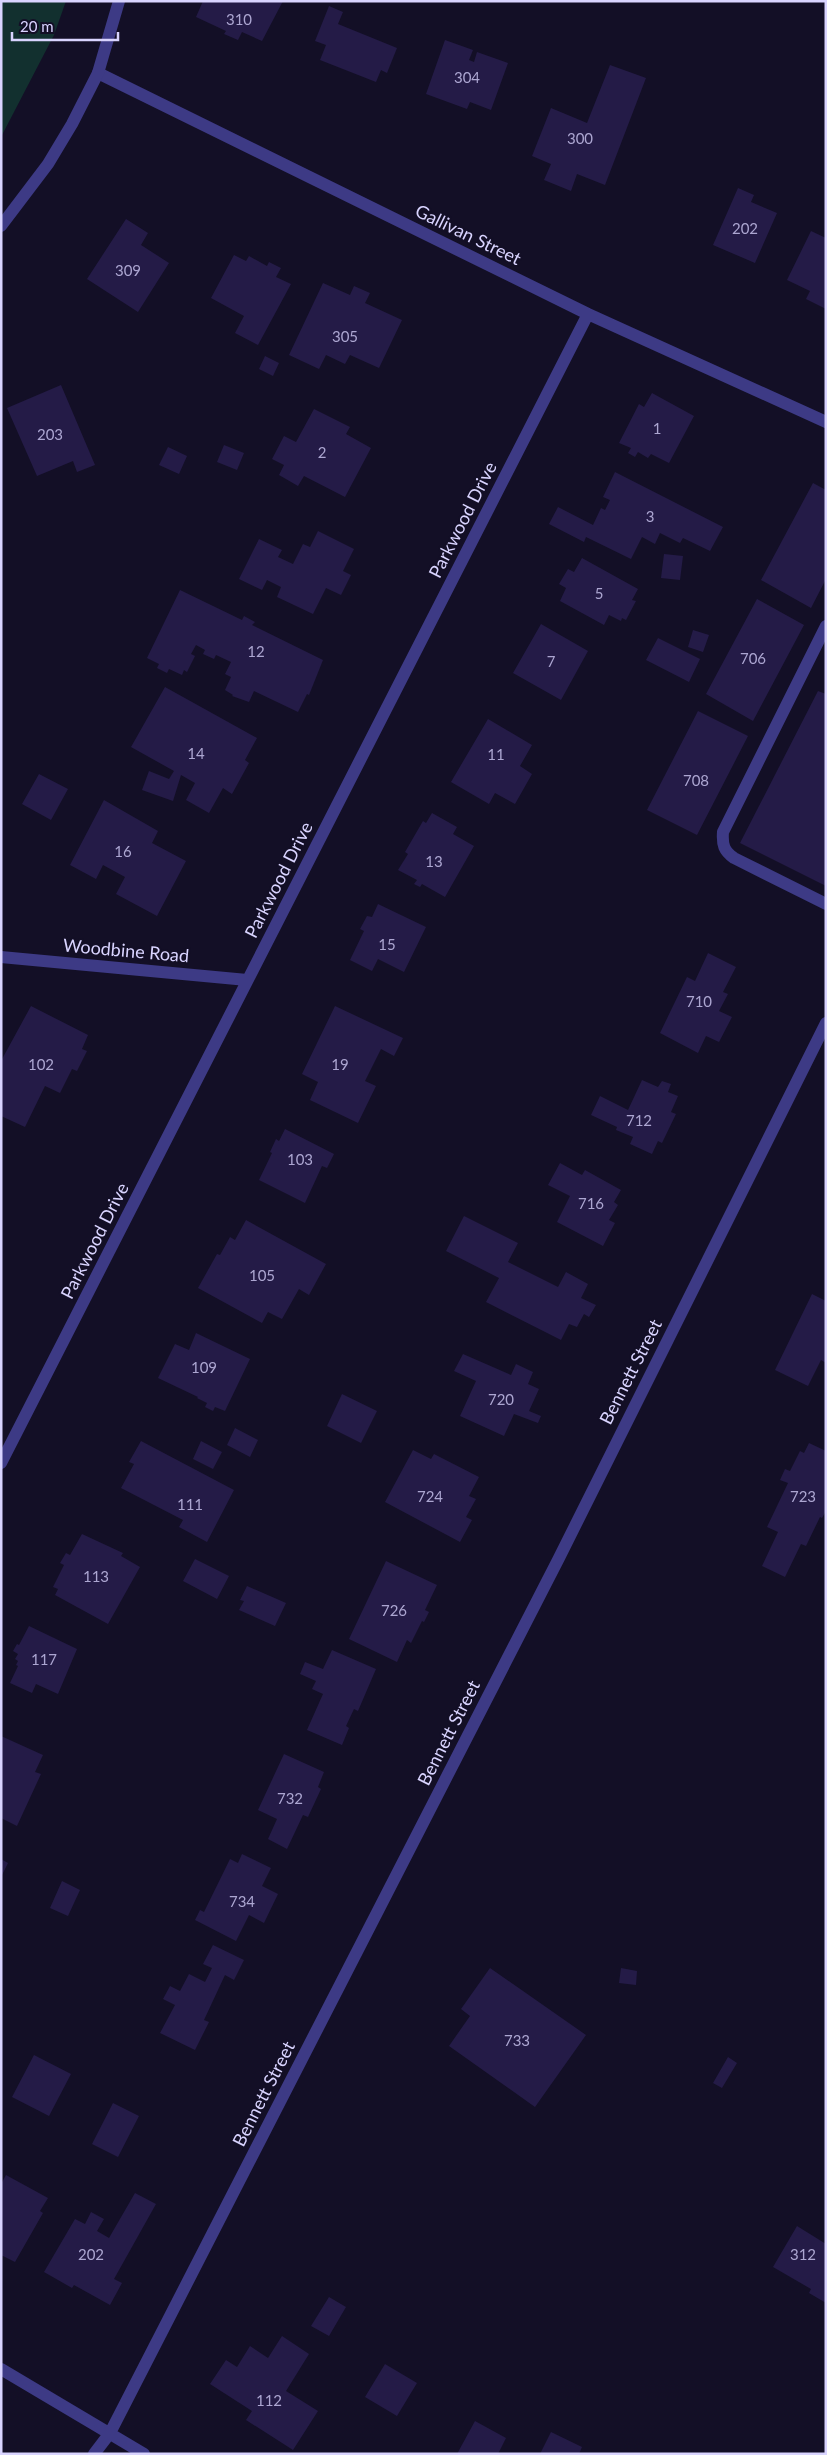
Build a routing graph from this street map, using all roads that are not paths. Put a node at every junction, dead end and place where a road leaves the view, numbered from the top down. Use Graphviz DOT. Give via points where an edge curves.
graph roads {
  1 [pos="119,1"];
  2 [pos="98,72"];
  3 [pos="1,226"];
  4 [pos="588,314"];
  5 [pos="826,422"];
  6 [pos="826,626"];
  7 [pos="826,904"];
  8 [pos="1,957"];
  9 [pos="247,980"];
  10 [pos="826,1023"];
  11 [pos="1,1463"];
  12 [pos="1,2369"];
  13 [pos="110,2433"];
  14 [pos="94,2454"];
  15 [pos="144,2454"];
  1 -- 2 [label="street"];
  2 -- 3 [label="street" via="48,164"];
  2 -- 4 [label="street, Gallivan Street"];
  4 -- 5 [label="street, Gallivan Street"];
  4 -- 9 [label="street, Parkwood Drive"];
  6 -- 7 [label="street" via="723,832 722,842 726,852 734,858"];
  8 -- 9 [label="street, Woodbine Road"];
  9 -- 11 [label="street, Parkwood Drive"];
  10 -- 13 [label="street, Bennett Street" via="554,1567"];
  12 -- 13 [label="street"];
  13 -- 14 [label="street, Bennett Street"];
  13 -- 15 [label="street"];
}
